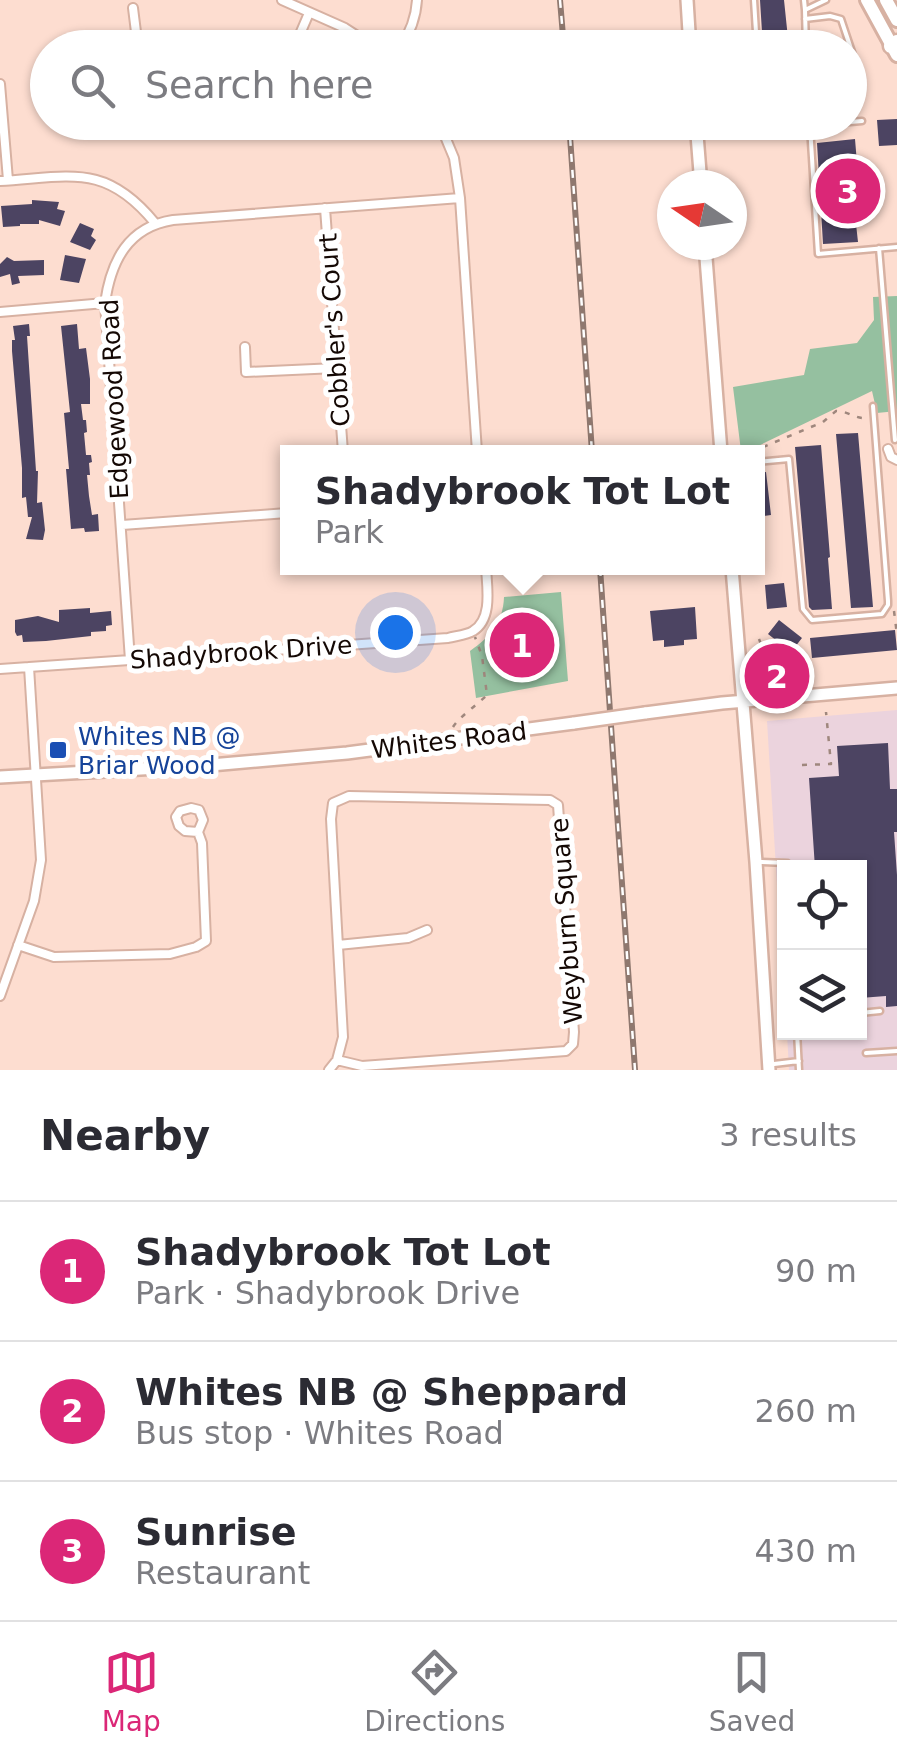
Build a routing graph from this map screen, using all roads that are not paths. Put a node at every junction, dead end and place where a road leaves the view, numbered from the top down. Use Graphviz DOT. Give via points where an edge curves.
graph roads {
  1 [pos="282,0"];
  2 [pos="418,0"];
  3 [pos="686,0"];
  4 [pos="754,0"];
  5 [pos="804,0"];
  6 [pos="826,0"];
  7 [pos="867,0"];
  8 [pos="886,0"];
  9 [pos="133,8"];
  10 [pos="804,10"];
  11 [pos="310,13"];
  12 [pos="805,19"];
  13 [pos="897,20"];
  14 [pos="136,30"];
  15 [pos="302,30"];
  16 [pos="348,30"];
  17 [pos="409,30"];
  18 [pos="688,30"];
  19 [pos="756,30"];
  20 [pos="805,30"];
  21 [pos="845,30"];
  22 [pos="895,47"];
  23 [pos="0,84"];
  24 [pos="446,140"];
  25 [pos="697,140"];
  26 [pos="810,140"];
  27 [pos="700,170"];
  28 [pos="4,181"];
  29 [pos="460,198"];
  30 [pos="324,208"];
  31 [pos="155,223"];
  32 [pos="897,247"];
  33 [pos="879,248"];
  34 [pos="707,260"];
  35 [pos="105,303"];
  36 [pos="0,312"];
  37 [pos="245,347"];
  38 [pos="887,360"];
  39 [pos="897,360"];
  40 [pos="336,368"];
  41 [pos="873,406"];
  42 [pos="896,440"];
  43 [pos="342,445"];
  44 [pos="478,445"];
  45 [pos="720,445"];
  46 [pos="888,449"];
  47 [pos="877,450"];
  48 [pos="765,461"];
  49 [pos="897,461"];
  50 [pos="280,514"];
  51 [pos="122,525"];
  52 [pos="487,575"];
  53 [pos="733,575"];
  54 [pos="130,660"];
  55 [pos="29,668"];
  56 [pos="0,670"];
  57 [pos="894,686"];
  58 [pos="742,702"];
  59 [pos="36,775"];
  60 [pos="0,778"];
  61 [pos="198,832"];
  62 [pos="756,862"];
  63 [pos="777,863"];
  64 [pos="427,930"];
  65 [pos="338,945"];
  66 [pos="18,946"];
  67 [pos="0,996"];
  68 [pos="880,1011"];
  69 [pos="867,1012"];
  70 [pos="798,1040"];
  71 [pos="897,1051"];
  72 [pos="866,1052"];
  73 [pos="338,1060"];
  74 [pos="799,1061"];
  75 [pos="769,1067"];
  76 [pos="330,1070"];
  77 [pos="800,1070"];
  1 -- 11 [label="street"];
  2 -- 17 [label="street"];
  3 -- 18 [label="main road"];
  4 -- 19 [label="lane"];
  5 -- 10 [label="lane"];
  6 -- 10 [label="lane"];
  7 -- 22 [label="main road"];
  8 -- 13 [label="main road"];
  9 -- 14 [label="street"];
  10 -- 12 [label="lane"];
  11 -- 15 [label="street"];
  11 -- 16 [label="street"];
  12 -- 20 [label="lane"];
  12 -- 21 [label="lane" via="841,19"];
  23 -- 28 [label="street"];
  24 -- 29 [label="street"];
  25 -- 27 [label="main road"];
  26 -- 33 [label="lane" via="818,254"];
  28 -- 31 [label="street" via="86,176 124,190"];
  29 -- 30 [label="street"];
  29 -- 44 [label="street"];
  30 -- 31 [label="street"];
  30 -- 40 [label="street, Cobbler's Court"];
  31 -- 35 [label="street, Edgewood Road" via="122,250"];
  32 -- 33 [label="lane"];
  33 -- 38 [label="lane"];
  34 -- 45 [label="main road"];
  35 -- 36 [label="street"];
  35 -- 51 [label="street, Edgewood Road"];
  37 -- 40 [label="street" via="246,372"];
  38 -- 39 [label="lane"];
  38 -- 42 [label="lane"];
  40 -- 43 [label="street, Cobbler's Court"];
  41 -- 47 [label="lane"];
  42 -- 46 [label="street"];
  46 -- 47 [label="street"];
  46 -- 49 [label="street"];
  47 -- 48 [label="lane" via="888,605 882,614 812,620 803,609 789,459"];
  50 -- 51 [label="street"];
  51 -- 54 [label="street, Edgewood Road"];
  52 -- 54 [label="street, Shadybrook Drive" via="484,620 448,638"];
  53 -- 58 [label="main road"];
  54 -- 55 [label="street, Shadybrook Drive"];
  55 -- 56 [label="street, Shadybrook Drive"];
  55 -- 59 [label="street"];
  57 -- 58 [label="main road, Whites Road"];
  58 -- 59 [label="main road, Whites Road, bridge" via="347,753"];
  58 -- 62 [label="main road"];
  59 -- 60 [label="main road, Whites Road"];
  59 -- 66 [label="street" via="41,860"];
  61 -- 66 [label="street" via="206,941 170,954 54,957"];
  62 -- 63 [label="lane"];
  62 -- 75 [label="main road"];
  64 -- 65 [label="street"];
  65 -- 73 [label="street, Weyburn Square" via="344,1037"];
  65 -- 73 [label="street, Weyburn Square" via="330,818 339,798 558,805 573,1044 566,1051 362,1066"];
  66 -- 67 [label="street"];
  68 -- 69 [label="lane"];
  70 -- 74 [label="lane"];
  71 -- 72 [label="lane"];
  73 -- 76 [label="street"];
  74 -- 75 [label="lane"];
  74 -- 77 [label="lane"];
}
